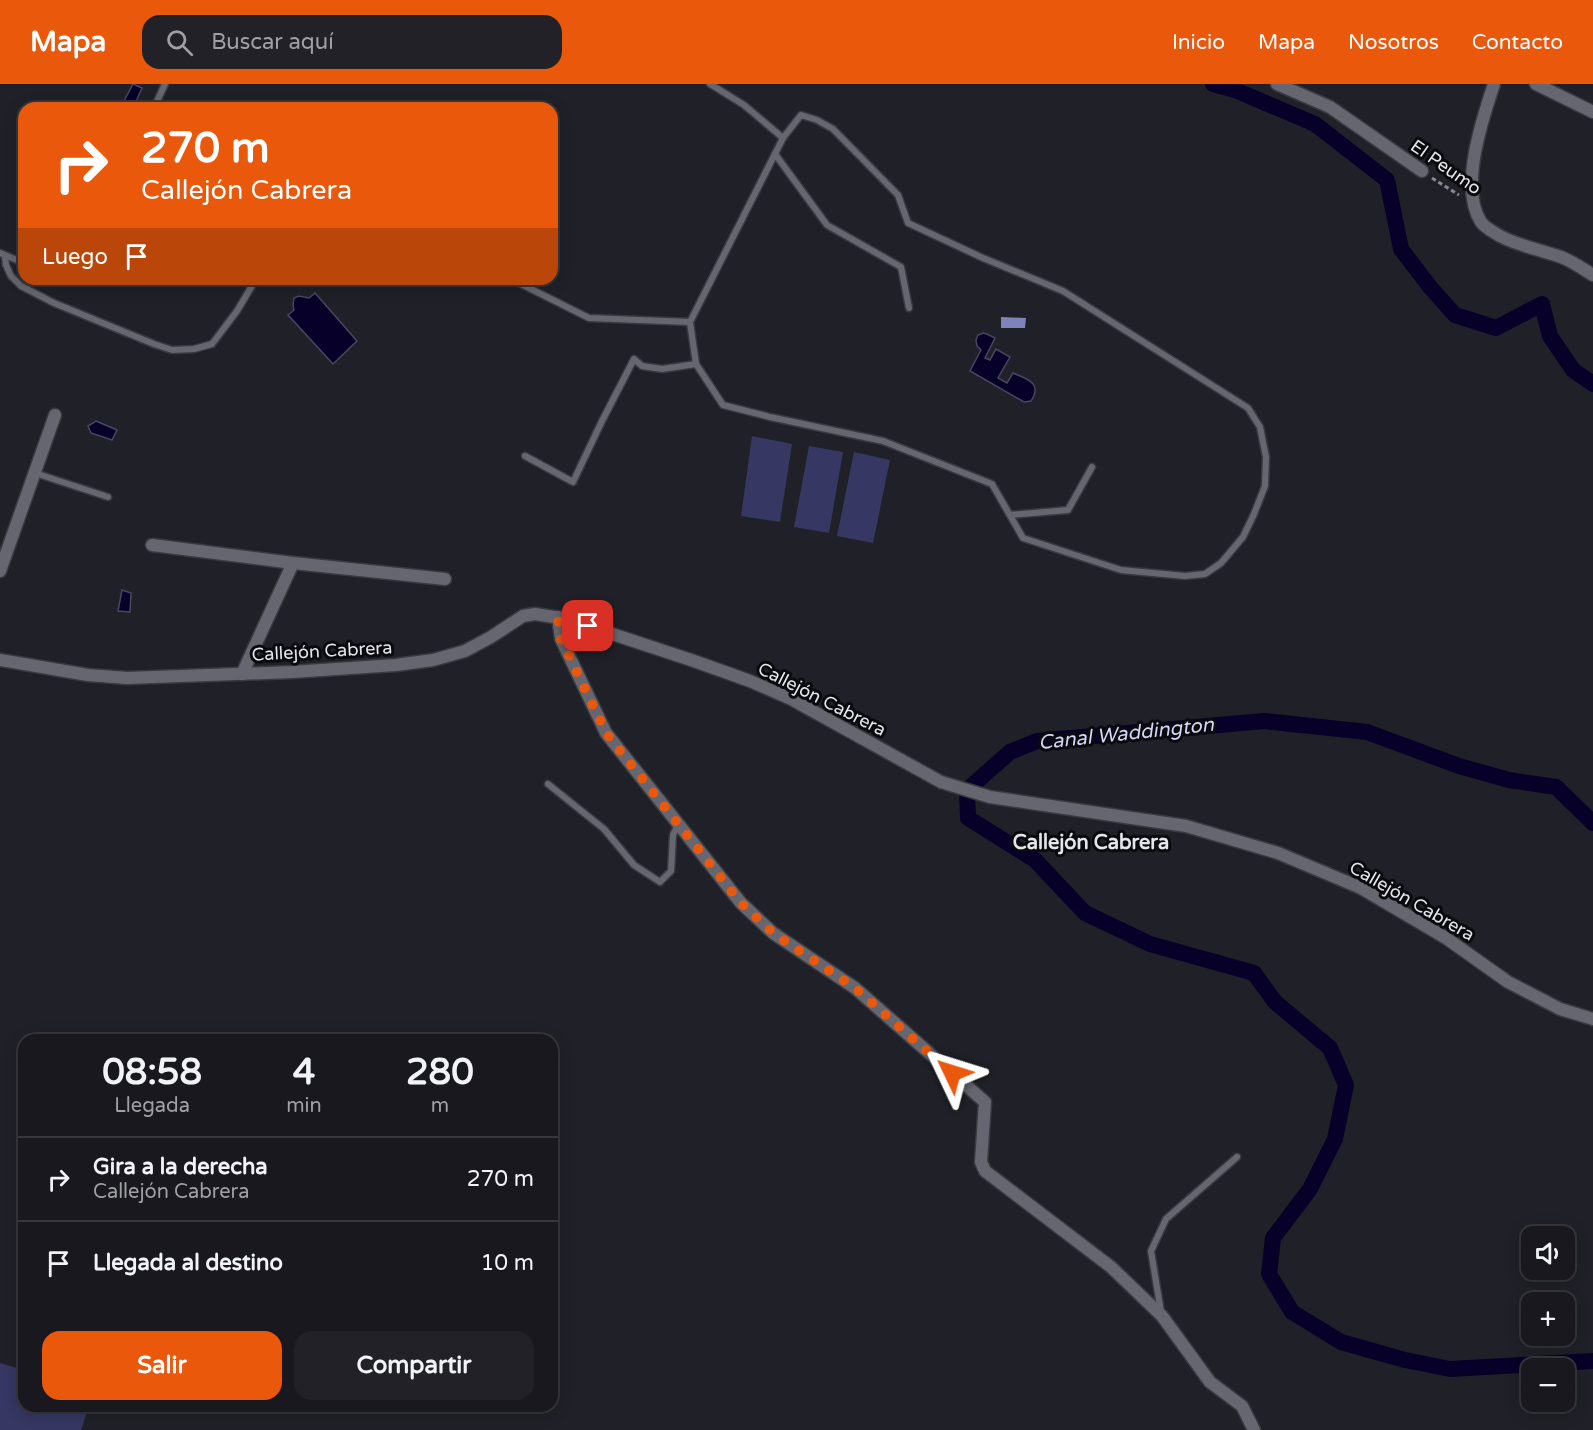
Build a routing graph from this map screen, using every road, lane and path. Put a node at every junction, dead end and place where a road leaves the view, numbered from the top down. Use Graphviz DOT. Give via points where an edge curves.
graph roads {
  1 [pos="165,84"];
  2 [pos="710,84"];
  3 [pos="1277,84"];
  4 [pos="1494,84"];
  5 [pos="1536,84"];
  6 [pos="157,102"];
  7 [pos="1593,112"];
  8 [pos="783,138"];
  9 [pos="775,154"];
  10 [pos="1422,171"];
  11 [pos="1473,205"];
  12 [pos="3,255"];
  13 [pos="18,261"];
  14 [pos="1593,275"];
  15 [pos="18,283"];
  16 [pos="20,285"];
  17 [pos="252,285"];
  18 [pos="524,285"];
  19 [pos="909,308"];
  20 [pos="690,322"];
  21 [pos="696,364"];
  22 [pos="55,415"];
  23 [pos="525,456"];
  24 [pos="1092,467"];
  25 [pos="34,473"];
  26 [pos="108,497"];
  27 [pos="1010,515"];
  28 [pos="152,545"];
  29 [pos="293,563"];
  30 [pos="0,572"];
  31 [pos="445,579"];
  32 [pos="558,617"];
  33 [pos="0,660"];
  34 [pos="242,674"];
  35 [pos="548,784"];
  36 [pos="678,825"];
  37 [pos="1593,1019"];
  38 [pos="1237,1157"];
  39 [pos="1162,1316"];
  40 [pos="1254,1430"];
  1 -- 6 [label="lane"];
  2 -- 8 [label="lane" via="744,105"];
  3 -- 10 [label="street, El Peumo" via="1330,107"];
  4 -- 11 [label="street" via="1481,123 1473,167"];
  5 -- 7 [label="street"];
  8 -- 9 [label="lane"];
  8 -- 27 [label="lane" via="801,116 825,124 898,195 908,223 1063,291 1248,408 1260,427 1266,457 1265,486 1243,537 1221,563 1205,574 1121,570 1023,538"];
  9 -- 19 [label="lane" via="827,225 901,267"];
  9 -- 20 [label="lane"];
  10 -- 11 [label="path, El Peumo"];
  11 -- 14 [label="street, El Peumo" via="1482,224 1502,237 1563,258"];
  12 -- 13 [label="lane"];
  12 -- 15 [label="lane"];
  16 -- 17 [label="lane" via="54,303 172,350 194,350 212,344"];
  18 -- 20 [label="lane" via="588,318"];
  20 -- 21 [label="lane"];
  21 -- 23 [label="lane" via="662,369 642,366 634,359 573,482"];
  21 -- 27 [label="lane" via="723,405 891,444 992,484"];
  22 -- 25 [label="street"];
  24 -- 27 [label="lane" via="1068,510"];
  25 -- 26 [label="lane"];
  25 -- 30 [label="street"];
  28 -- 29 [label="street"];
  29 -- 31 [label="street"];
  29 -- 34 [label="street"];
  32 -- 34 [label="street, Callejón Cabrera" via="523,616 465,651 433,660"];
  32 -- 36 [label="street" via="561,639 606,733"];
  32 -- 37 [label="street, Callejón Cabrera" via="750,681 791,699 941,782 990,797 1186,826 1278,853 1361,888 1446,938 1508,982 1560,1009"];
  33 -- 34 [label="street, Callejón Cabrera" via="127,678"];
  35 -- 36 [label="lane" via="604,829 634,865 660,882 671,871 673,835"];
  36 -- 39 [label="street" via="741,903 773,933 855,988 985,1102 981,1162 985,1171 1110,1267"];
  38 -- 39 [label="lane" via="1166,1219 1151,1251"];
  39 -- 40 [label="street" via="1210,1382 1242,1406"];
}
